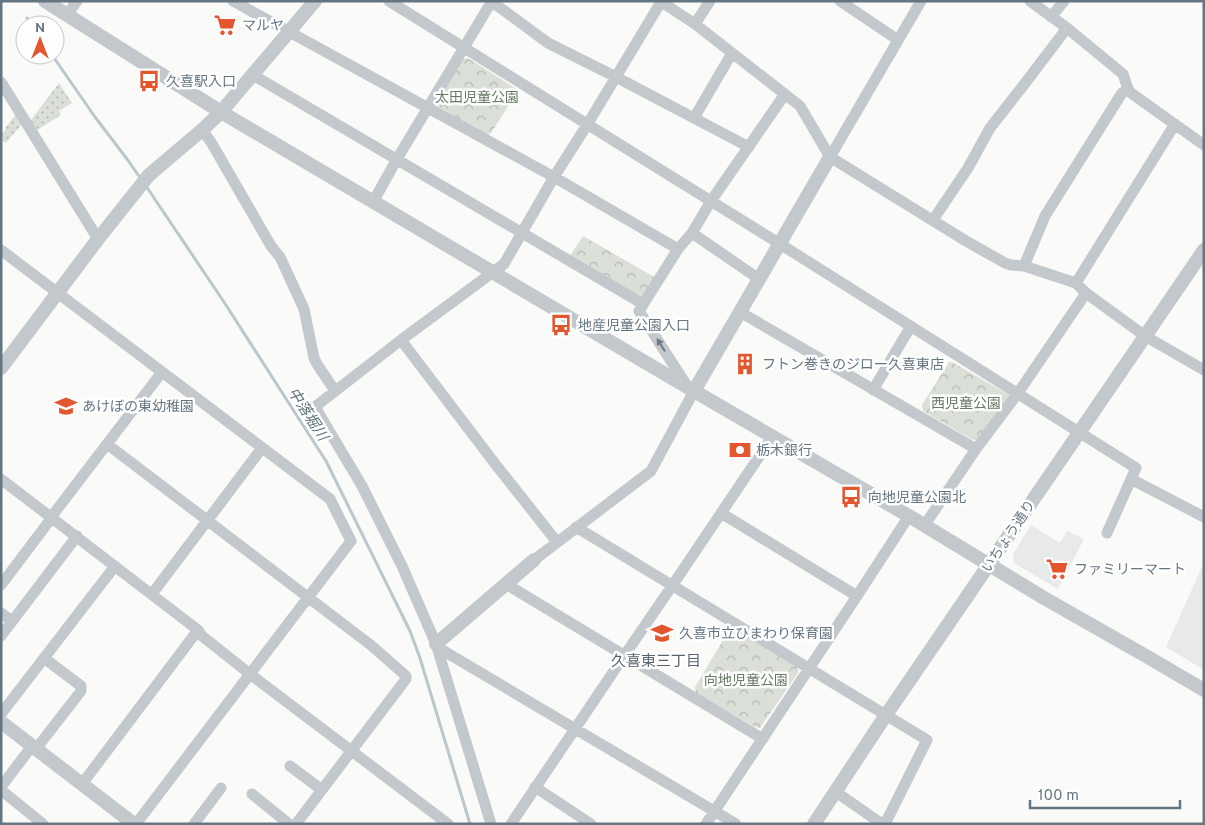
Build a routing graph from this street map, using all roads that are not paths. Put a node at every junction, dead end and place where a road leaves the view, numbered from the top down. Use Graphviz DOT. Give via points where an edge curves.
graph roads {
  1 [pos="45,1"];
  2 [pos="77,1"];
  3 [pos="234,1"];
  4 [pos="315,1"];
  5 [pos="389,1"];
  6 [pos="492,1"];
  7 [pos="710,1"];
  8 [pos="840,1"];
  9 [pos="921,1"];
  10 [pos="1030,1"];
  11 [pos="1064,1"];
  12 [pos="661,2"];
  13 [pos="67,15"];
  14 [pos="1052,17"];
  15 [pos="695,24"];
  16 [pos="1067,28"];
  17 [pos="289,32"];
  18 [pos="898,40"];
  19 [pos="464,48"];
  20 [pos="732,52"];
  21 [pos="253,75"];
  22 [pos="616,77"];
  23 [pos="1,82"];
  24 [pos="1128,89"];
  25 [pos="785,94"];
  26 [pos="428,108"];
  27 [pos="221,112"];
  28 [pos="694,118"];
  29 [pos="1175,124"];
  30 [pos="587,125"];
  31 [pos="202,130"];
  32 [pos="1204,145"];
  33 [pos="749,146"];
  34 [pos="830,157"];
  35 [pos="397,159"];
  36 [pos="554,177"];
  37 [pos="711,201"];
  38 [pos="373,202"];
  39 [pos="933,220"];
  40 [pos="521,232"];
  41 [pos="692,233"];
  42 [pos="98,239"];
  43 [pos="780,244"];
  44 [pos="678,249"];
  45 [pos="1,250"];
  46 [pos="1204,250"];
  47 [pos="1024,266"];
  48 [pos="494,272"];
  49 [pos="759,279"];
  50 [pos="1076,284"];
  51 [pos="59,293"];
  52 [pos="1086,293"];
  53 [pos="643,304"];
  54 [pos="740,312"];
  55 [pos="911,326"];
  56 [pos="1145,336"];
  57 [pos="401,340"];
  58 [pos="1203,367"];
  59 [pos="1,368"];
  60 [pos="162,372"];
  61 [pos="691,389"];
  62 [pos="873,390"];
  63 [pos="335,391"];
  64 [pos="1018,393"];
  65 [pos="1079,431"];
  66 [pos="773,436"];
  67 [pos="107,444"];
  68 [pos="262,448"];
  69 [pos="976,449"];
  70 [pos="1,479"];
  71 [pos="1131,479"];
  72 [pos="721,513"];
  73 [pos="909,516"];
  74 [pos="1204,516"];
  75 [pos="52,517"];
  76 [pos="208,521"];
  77 [pos="924,526"];
  78 [pos="576,528"];
  79 [pos="1107,533"];
  80 [pos="77,536"];
  81 [pos="557,542"];
  82 [pos="534,560"];
  83 [pos="988,564"];
  84 [pos="115,566"];
  85 [pos="506,584"];
  86 [pos="1,585"];
  87 [pos="672,586"];
  88 [pos="152,594"];
  89 [pos="857,596"];
  90 [pos="309,597"];
  91 [pos="1,613"];
  92 [pos="12,621"];
  93 [pos="198,630"];
  94 [pos="1,636"];
  95 [pos="436,645"];
  96 [pos="624,656"];
  97 [pos="44,658"];
  98 [pos="809,668"];
  99 [pos="250,674"];
  100 [pos="1204,690"];
  101 [pos="1,714"];
  102 [pos="886,715"];
  103 [pos="1,722"];
  104 [pos="576,728"];
  105 [pos="763,739"];
  106 [pos="34,748"];
  107 [pos="352,751"];
  108 [pos="290,766"];
  109 [pos="82,784"];
  110 [pos="535,787"];
  111 [pos="221,788"];
  112 [pos="1,789"];
  113 [pos="322,790"];
  114 [pos="836,792"];
  115 [pos="252,794"];
  116 [pos="715,810"];
  117 [pos="43,824"];
  118 [pos="135,824"];
  119 [pos="194,824"];
  120 [pos="290,824"];
  121 [pos="296,824"];
  122 [pos="448,824"];
  123 [pos="490,824"];
  124 [pos="511,824"];
  125 [pos="591,824"];
  126 [pos="706,824"];
  127 [pos="736,824"];
  128 [pos="814,824"];
  129 [pos="883,824"];
  1 -- 13 [label="street"];
  2 -- 13 [label="street"];
  3 -- 17 [label="street"];
  4 -- 17 [label="street"];
  5 -- 19 [label="street"];
  6 -- 19 [label="street"];
  6 -- 22 [label="street" via="548,43"];
  7 -- 15 [label="street"];
  8 -- 18 [label="street"];
  9 -- 18 [label="street"];
  10 -- 14 [label="street"];
  11 -- 14 [label="street"];
  12 -- 15 [label="street"];
  12 -- 22 [label="street"];
  13 -- 27 [label="street"];
  14 -- 16 [label="street"];
  15 -- 20 [label="street"];
  16 -- 24 [label="street" via="1123,74"];
  16 -- 39 [label="street" via="990,128"];
  17 -- 21 [label="street"];
  17 -- 26 [label="street"];
  18 -- 34 [label="street"];
  19 -- 26 [label="street"];
  19 -- 30 [label="street"];
  20 -- 25 [label="street"];
  20 -- 28 [label="street"];
  21 -- 27 [label="street"];
  21 -- 35 [label="street"];
  22 -- 28 [label="street"];
  22 -- 30 [label="street"];
  23 -- 42 [label="street"];
  24 -- 29 [label="street"];
  24 -- 47 [label="street" via="1045,216"];
  25 -- 33 [label="street"];
  25 -- 34 [label="street" via="800,106"];
  26 -- 35 [label="street"];
  26 -- 36 [label="street"];
  27 -- 31 [label="street"];
  27 -- 38 [label="street"];
  28 -- 33 [label="street"];
  29 -- 32 [label="street"];
  29 -- 50 [label="street"];
  30 -- 36 [label="street"];
  30 -- 37 [label="street"];
  31 -- 42 [label="street" via="149,175"];
  31 -- 63 [label="street" via="280,257 304,309 314,358"];
  33 -- 37 [label="street"];
  34 -- 39 [label="street"];
  34 -- 43 [label="street"];
  35 -- 38 [label="street"];
  35 -- 40 [label="street"];
  36 -- 40 [label="street"];
  36 -- 44 [label="street"];
  37 -- 41 [label="street"];
  37 -- 43 [label="street"];
  38 -- 48 [label="street"];
  39 -- 47 [label="street" via="1005,263"];
  40 -- 48 [label="street" via="504,264"];
  40 -- 53 [label="street"];
  41 -- 44 [label="street"];
  41 -- 49 [label="street"];
  42 -- 51 [label="street"];
  43 -- 49 [label="street"];
  43 -- 55 [label="street"];
  44 -- 53 [label="street"];
  45 -- 51 [label="street"];
  46 -- 56 [label="street, いちょう通り"];
  47 -- 50 [label="street"];
  48 -- 57 [label="street"];
  48 -- 61 [label="street"];
  49 -- 54 [label="street"];
  50 -- 52 [label="street"];
  51 -- 59 [label="street"];
  51 -- 60 [label="street"];
  52 -- 56 [label="street"];
  52 -- 64 [label="street"];
  61 -- 53 [label="street, one-way" via="639,311"];
  54 -- 61 [label="street"];
  54 -- 62 [label="street"];
  55 -- 62 [label="street"];
  55 -- 64 [label="street"];
  56 -- 58 [label="street"];
  56 -- 65 [label="street, いちょう通り"];
  57 -- 63 [label="street"];
  57 -- 81 [label="street"];
  60 -- 67 [label="street"];
  60 -- 68 [label="street"];
  61 -- 66 [label="street"];
  61 -- 78 [label="street" via="651,471"];
  62 -- 69 [label="street"];
  63 -- 95 [label="street" via="316,406 318,412 362,486 402,566"];
  64 -- 65 [label="street"];
  64 -- 69 [label="street"];
  65 -- 71 [label="street" via="1136,468"];
  65 -- 83 [label="street, いちょう通り"];
  66 -- 72 [label="street"];
  66 -- 73 [label="street"];
  67 -- 75 [label="street"];
  67 -- 76 [label="street"];
  68 -- 76 [label="street"];
  68 -- 90 [label="street" via="330,499 351,541"];
  69 -- 77 [label="street"];
  70 -- 75 [label="street"];
  71 -- 74 [label="street"];
  71 -- 79 [label="street"];
  72 -- 87 [label="street"];
  72 -- 89 [label="street"];
  73 -- 77 [label="street"];
  73 -- 89 [label="street"];
  75 -- 80 [label="street"];
  75 -- 86 [label="street"];
  76 -- 88 [label="street"];
  76 -- 90 [label="street"];
  77 -- 83 [label="street"];
  78 -- 81 [label="street"];
  78 -- 87 [label="street"];
  80 -- 84 [label="street"];
  80 -- 92 [label="street"];
  81 -- 82 [label="street"];
  82 -- 85 [label="street"];
  83 -- 100 [label="street"];
  83 -- 102 [label="street, いちょう通り"];
  84 -- 88 [label="street"];
  84 -- 97 [label="street"];
  85 -- 95 [label="street"];
  85 -- 96 [label="street"];
  87 -- 96 [label="street"];
  87 -- 98 [label="street"];
  88 -- 93 [label="street"];
  89 -- 98 [label="street"];
  90 -- 99 [label="street"];
  90 -- 107 [label="street" via="406,676"];
  91 -- 92 [label="street"];
  92 -- 94 [label="street"];
  93 -- 99 [label="street"];
  93 -- 109 [label="street"];
  95 -- 104 [label="street"];
  95 -- 123 [label="street"];
  96 -- 104 [label="street"];
  96 -- 105 [label="street"];
  97 -- 101 [label="street"];
  97 -- 106 [label="street" via="81,686 81,691"];
  98 -- 102 [label="street"];
  98 -- 105 [label="street"];
  99 -- 107 [label="street"];
  99 -- 118 [label="street"];
  102 -- 114 [label="street, いちょう通り"];
  102 -- 129 [label="street" via="927,740"];
  103 -- 106 [label="street"];
  104 -- 110 [label="street"];
  104 -- 116 [label="street"];
  105 -- 116 [label="street"];
  106 -- 109 [label="street"];
  106 -- 112 [label="street"];
  107 -- 113 [label="street"];
  107 -- 122 [label="street"];
  108 -- 113 [label="street"];
  109 -- 118 [label="street"];
  110 -- 124 [label="street"];
  110 -- 125 [label="street"];
  111 -- 119 [label="street"];
  112 -- 117 [label="street"];
  113 -- 121 [label="street"];
  114 -- 128 [label="street, いちょう通り"];
  114 -- 129 [label="street"];
  115 -- 120 [label="street"];
  116 -- 126 [label="street"];
  116 -- 127 [label="street"];
}
